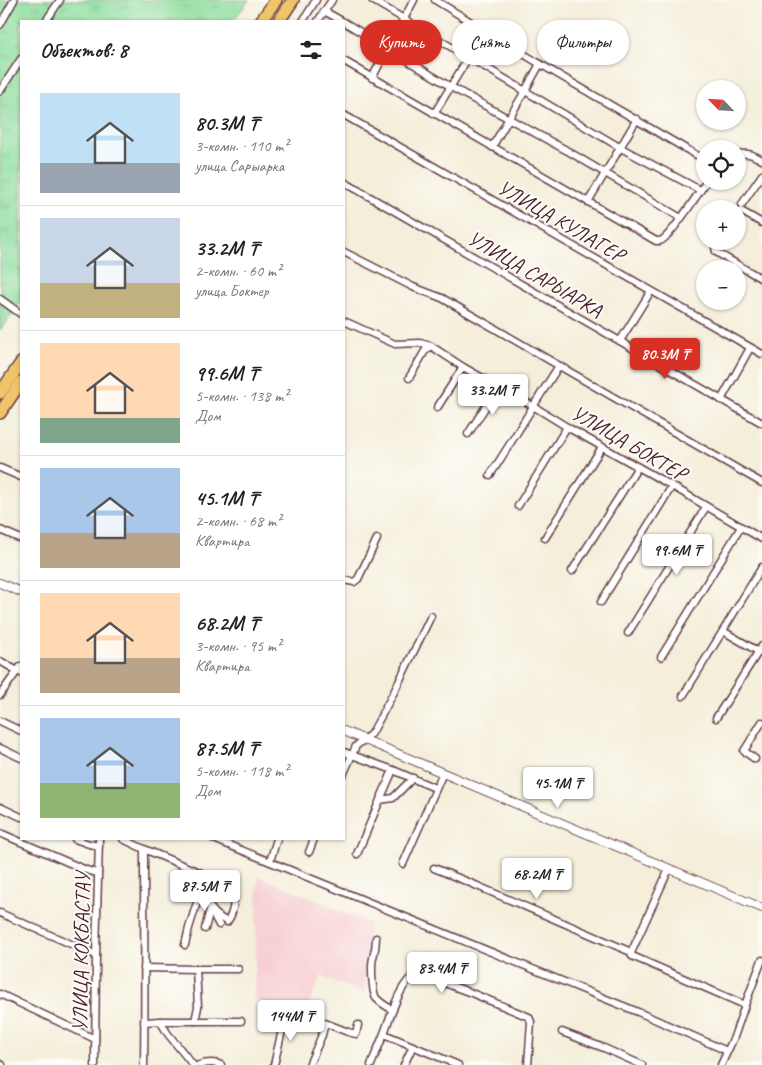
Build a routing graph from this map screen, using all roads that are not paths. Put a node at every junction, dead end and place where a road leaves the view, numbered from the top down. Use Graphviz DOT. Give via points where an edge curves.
graph roads {
  1 [pos="14,0"];
  2 [pos="60,0"];
  3 [pos="293,0"];
  4 [pos="316,0"];
  5 [pos="331,0"];
  6 [pos="372,0"];
  7 [pos="414,0"];
  8 [pos="435,0"];
  9 [pos="273,4"];
  10 [pos="324,11"];
  11 [pos="281,18"];
  12 [pos="404,19"];
  13 [pos="47,20"];
  14 [pos="262,20"];
  15 [pos="304,20"];
  16 [pos="319,20"];
  17 [pos="340,20"];
  18 [pos="468,20"];
  19 [pos="345,23"];
  20 [pos="0,25"];
  21 [pos="360,32"];
  22 [pos="452,48"];
  23 [pos="20,61"];
  24 [pos="345,63"];
  25 [pos="379,65"];
  26 [pos="415,65"];
  27 [pos="463,65"];
  28 [pos="481,65"];
  29 [pos="539,65"];
  30 [pos="542,65"];
  31 [pos="372,78"];
  32 [pos="451,87"];
  33 [pos="0,91"];
  34 [pos="525,92"];
  35 [pos="434,114"];
  36 [pos="345,116"];
  37 [pos="509,119"];
  38 [pos="637,119"];
  39 [pos="492,147"];
  40 [pos="621,148"];
  41 [pos="746,154"];
  42 [pos="696,155"];
  43 [pos="762,160"];
  44 [pos="605,174"];
  45 [pos="762,175"];
  46 [pos="345,183"];
  47 [pos="696,188"];
  48 [pos="700,190"];
  49 [pos="745,200"];
  50 [pos="588,202"];
  51 [pos="746,214"];
  52 [pos="681,218"];
  53 [pos="762,224"];
  54 [pos="716,250"];
  55 [pos="345,253"];
  56 [pos="762,279"];
  57 [pos="651,291"];
  58 [pos="0,299"];
  59 [pos="20,313"];
  60 [pos="345,321"];
  61 [pos="620,342"];
  62 [pos="431,346"];
  63 [pos="750,348"];
  64 [pos="762,354"];
  65 [pos="20,364"];
  66 [pos="560,366"];
  67 [pos="464,367"];
  68 [pos="409,378"];
  69 [pos="20,383"];
  70 [pos="499,386"];
  71 [pos="0,393"];
  72 [pos="722,400"];
  73 [pos="533,406"];
  74 [pos="437,408"];
  75 [pos="0,413"];
  76 [pos="762,423"];
  77 [pos="567,427"];
  78 [pos="468,434"];
  79 [pos="602,447"];
  80 [pos="638,467"];
  81 [pos="0,468"];
  82 [pos="490,475"];
  83 [pos="20,477"];
  84 [pos="762,483"];
  85 [pos="672,486"];
  86 [pos="518,506"];
  87 [pos="706,507"];
  88 [pos="741,527"];
  89 [pos="0,530"];
  90 [pos="545,538"];
  91 [pos="20,539"];
  92 [pos="377,539"];
  93 [pos="762,539"];
  94 [pos="762,567"];
  95 [pos="572,571"];
  96 [pos="345,580"];
  97 [pos="0,583"];
  98 [pos="20,592"];
  99 [pos="600,602"];
  100 [pos="431,616"];
  101 [pos="723,631"];
  102 [pos="628,633"];
  103 [pos="761,650"];
  104 [pos="661,657"];
  105 [pos="0,661"];
  106 [pos="20,670"];
  107 [pos="0,695"];
  108 [pos="683,696"];
  109 [pos="716,718"];
  110 [pos="0,721"];
  111 [pos="762,722"];
  112 [pos="20,731"];
  113 [pos="345,731"];
  114 [pos="354,735"];
  115 [pos="364,740"];
  116 [pos="356,746"];
  117 [pos="0,748"];
  118 [pos="345,752"];
  119 [pos="352,755"];
  120 [pos="20,758"];
  121 [pos="755,759"];
  122 [pos="393,770"];
  123 [pos="345,771"];
  124 [pos="443,773"];
  125 [pos="413,778"];
  126 [pos="435,788"];
  127 [pos="380,800"];
  128 [pos="0,807"];
  129 [pos="20,816"];
  130 [pos="0,833"];
  131 [pos="78,840"];
  132 [pos="99,840"];
  133 [pos="125,840"];
  134 [pos="217,840"];
  135 [pos="276,840"];
  136 [pos="314,840"];
  137 [pos="99,846"];
  138 [pos="144,849"];
  139 [pos="309,852"];
  140 [pos="357,854"];
  141 [pos="270,861"];
  142 [pos="403,864"];
  143 [pos="434,868"];
  144 [pos="669,869"];
  145 [pos="98,873"];
  146 [pos="206,875"];
  147 [pos="762,908"];
  148 [pos="210,909"];
  149 [pos="0,913"];
  150 [pos="219,925"];
  151 [pos="206,929"];
  152 [pos="376,938"];
  153 [pos="185,945"];
  154 [pos="631,952"];
  155 [pos="96,955"];
  156 [pos="762,960"];
  157 [pos="144,968"];
  158 [pos="196,969"];
  159 [pos="238,969"];
  160 [pos="0,994"];
  161 [pos="744,1005"];
  162 [pos="393,1010"];
  163 [pos="160,1021"];
  164 [pos="195,1021"];
  165 [pos="240,1021"];
  166 [pos="144,1022"];
  167 [pos="278,1022"];
  168 [pos="358,1025"];
  169 [pos="562,1032"];
  170 [pos="384,1034"];
  171 [pos="95,1039"];
  172 [pos="411,1050"];
  173 [pos="727,1051"];
  174 [pos="96,1065"];
  175 [pos="144,1065"];
  176 [pos="193,1065"];
  177 [pos="199,1065"];
  178 [pos="221,1065"];
  179 [pos="274,1065"];
  180 [pos="309,1065"];
  181 [pos="370,1065"];
  182 [pos="404,1065"];
  183 [pos="458,1065"];
  184 [pos="528,1065"];
  185 [pos="642,1065"];
  186 [pos="721,1065"];
  1 -- 20 [label="street"];
  2 -- 13 [label="street"];
  3 -- 11 [label="highway"];
  4 -- 15 [label="street"];
  5 -- 10 [label="street"];
  6 -- 12 [label="street"];
  7 -- 12 [label="street"];
  8 -- 18 [label="street"];
  9 -- 11 [label="highway"];
  9 -- 14 [label="highway"];
  10 -- 16 [label="street"];
  10 -- 17 [label="street"];
  12 -- 22 [label="street"];
  19 -- 21 [label="street"];
  23 -- 33 [label="street"];
  24 -- 31 [label="street"];
  25 -- 31 [label="street"];
  26 -- 32 [label="street"];
  27 -- 32 [label="street"];
  28 -- 34 [label="street"];
  29 -- 34 [label="street"];
  30 -- 38 [label="street"];
  31 -- 35 [label="street"];
  32 -- 35 [label="street"];
  32 -- 37 [label="street"];
  34 -- 37 [label="street"];
  34 -- 40 [label="street"];
  35 -- 39 [label="street"];
  36 -- 57 [label="street, УЛИЦА КУЛАГЕР"];
  37 -- 39 [label="street"];
  37 -- 44 [label="street"];
  38 -- 40 [label="street"];
  38 -- 42 [label="street"];
  39 -- 50 [label="street"];
  40 -- 44 [label="street"];
  40 -- 47 [label="street"];
  41 -- 43 [label="street"];
  44 -- 50 [label="street"];
  44 -- 52 [label="street"];
  45 -- 49 [label="street"];
  46 -- 61 [label="street, УЛИЦА САРЫАРКА"];
  48 -- 52 [label="street"];
  50 -- 52 [label="street" via="656,241 666,237"];
  51 -- 53 [label="street"];
  54 -- 56 [label="street"];
  55 -- 66 [label="street" via="442,298"];
  57 -- 61 [label="street"];
  57 -- 63 [label="street, УЛИЦА КУЛАГЕР"];
  58 -- 59 [label="street"];
  60 -- 62 [label="street, УЛИЦА БОКТЕР" via="395,344"];
  61 -- 72 [label="street, УЛИЦА САРЫАРКА"];
  62 -- 67 [label="street, УЛИЦА БОКТЕР"];
  62 -- 68 [label="street"];
  63 -- 64 [label="street, УЛИЦА КУЛАГЕР"];
  63 -- 72 [label="street"];
  65 -- 71 [label="highway"];
  66 -- 73 [label="street"];
  66 -- 84 [label="street"];
  67 -- 70 [label="street, УЛИЦА БОКТЕР"];
  67 -- 74 [label="street"];
  69 -- 75 [label="highway"];
  70 -- 73 [label="street, УЛИЦА БОКТЕР"];
  70 -- 78 [label="street"];
  72 -- 76 [label="street, УЛИЦА САРЫАРКА"];
  73 -- 77 [label="street, УЛИЦА БОКТЕР"];
  73 -- 82 [label="street"];
  77 -- 79 [label="street, УЛИЦА БОКТЕР"];
  77 -- 86 [label="street"];
  79 -- 80 [label="street, УЛИЦА БОКТЕР"];
  79 -- 90 [label="street"];
  80 -- 85 [label="street, УЛИЦА БОКТЕР"];
  80 -- 95 [label="street"];
  81 -- 83 [label="street"];
  85 -- 87 [label="street, УЛИЦА БОКТЕР"];
  85 -- 99 [label="street"];
  87 -- 88 [label="street, УЛИЦА БОКТЕР"];
  87 -- 102 [label="street"];
  88 -- 93 [label="street, УЛИЦА БОКТЕР"];
  88 -- 104 [label="street"];
  89 -- 91 [label="street"];
  92 -- 96 [label="street" via="358,579 354,582"];
  94 -- 101 [label="street"];
  97 -- 98 [label="street"];
  100 -- 115 [label="street" via="382,715"];
  101 -- 103 [label="street"];
  101 -- 108 [label="street"];
  103 -- 109 [label="street"];
  105 -- 106 [label="street"];
  106 -- 107 [label="street"];
  110 -- 112 [label="street"];
  111 -- 121 [label="street" via="744,751"];
  113 -- 114 [label="street"];
  114 -- 115 [label="street"];
  114 -- 116 [label="street"];
  115 -- 116 [label="street"];
  115 -- 124 [label="street"];
  116 -- 119 [label="street"];
  117 -- 120 [label="street"];
  118 -- 119 [label="street"];
  119 -- 122 [label="street"];
  119 -- 123 [label="street"];
  122 -- 125 [label="street"];
  122 -- 127 [label="street"];
  124 -- 126 [label="street"];
  124 -- 144 [label="street"];
  125 -- 126 [label="street"];
  125 -- 127 [label="street" via="393,798"];
  126 -- 142 [label="street"];
  127 -- 140 [label="street"];
  128 -- 129 [label="street"];
  130 -- 145 [label="street" via="79,868"];
  131 -- 137 [label="street"];
  132 -- 137 [label="street, УЛИЦА КОКБАСТАУ"];
  133 -- 138 [label="street"];
  134 -- 141 [label="street"];
  135 -- 141 [label="street"];
  136 -- 139 [label="street"];
  137 -- 145 [label="street, УЛИЦА КОКБАСТАУ"];
  138 -- 146 [label="street"];
  138 -- 157 [label="street"];
  141 -- 173 [label="street"];
  143 -- 154 [label="street"];
  144 -- 147 [label="street"];
  144 -- 154 [label="street"];
  145 -- 155 [label="street, УЛИЦА КОКБАСТАУ"];
  146 -- 148 [label="street" via="206,899"];
  146 -- 148 [label="street" via="233,888 234,894 228,922"];
  146 -- 153 [label="street"];
  148 -- 150 [label="street"];
  148 -- 151 [label="street"];
  149 -- 155 [label="street"];
  152 -- 162 [label="street" via="372,969 374,994"];
  154 -- 161 [label="street" via="632,956"];
  155 -- 171 [label="street, УЛИЦА КОКБАСТАУ"];
  156 -- 161 [label="street"];
  157 -- 158 [label="street"];
  157 -- 166 [label="street"];
  158 -- 159 [label="street"];
  158 -- 164 [label="street" via="198,1007"];
  160 -- 171 [label="street"];
  161 -- 173 [label="street"];
  162 -- 170 [label="street"];
  162 -- 184 [label="street" via="408,980 416,974 474,994 529,1017"];
  163 -- 164 [label="street"];
  163 -- 166 [label="street"];
  163 -- 176 [label="street"];
  164 -- 165 [label="street"];
  166 -- 175 [label="street"];
  167 -- 179 [label="street" via="282,1030"];
  168 -- 180 [label="street" via="356,1034 325,1022"];
  169 -- 185 [label="street"];
  170 -- 181 [label="street"];
  170 -- 183 [label="street"];
  171 -- 174 [label="street, УЛИЦА КОКБАСТАУ"];
  172 -- 182 [label="street"];
  173 -- 186 [label="street"];
  177 -- 178 [label="street"];
}
